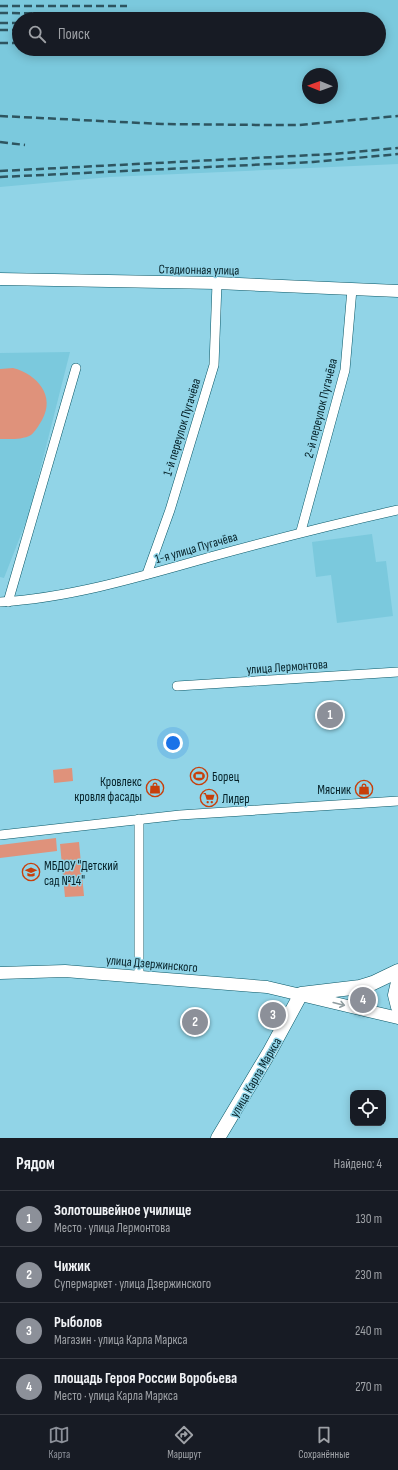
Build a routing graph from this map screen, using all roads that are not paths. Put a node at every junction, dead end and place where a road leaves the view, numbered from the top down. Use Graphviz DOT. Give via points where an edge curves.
graph roads {
  1 [pos="0,279"];
  2 [pos="217,283"];
  3 [pos="352,289"];
  4 [pos="398,291"];
  5 [pos="76,368"];
  6 [pos="398,510"];
  7 [pos="301,532"];
  8 [pos="146,574"];
  9 [pos="4,602"];
  10 [pos="398,672"];
  11 [pos="177,686"];
  12 [pos="398,801"];
  13 [pos="139,819"];
  14 [pos="0,835"];
  15 [pos="398,971"];
  16 [pos="0,974"];
  17 [pos="139,976"];
  18 [pos="398,982"];
  19 [pos="301,994"];
  20 [pos="398,1007"];
  21 [pos="398,1018"];
  22 [pos="218,1138"];
  1 -- 2 [label="main road, Стадионная улица"];
  2 -- 3 [label="main road, Стадионная улица"];
  2 -- 8 [label="street, 1-й переулок Пугачёва" via="214,366 170,510"];
  3 -- 4 [label="main road, Стадионная улица"];
  3 -- 7 [label="street, 2-й переулок Пугачёва" via="345,370"];
  5 -- 9 [label="street"];
  6 -- 7 [label="street, 1-я улица Пугачёва"];
  7 -- 8 [label="street, 1-я улица Пугачёва"];
  8 -- 9 [label="street, 1-я улица Пугачёва" via="26,600"];
  10 -- 11 [label="street, улица Лермонтова"];
  12 -- 13 [label="street"];
  13 -- 14 [label="street"];
  13 -- 17 [label="street"];
  15 -- 19 [label="main road" via="360,987"];
  16 -- 17 [label="main road, улица Дзержинского" via="64,971"];
  17 -- 19 [label="main road, улица Дзержинского" via="267,987"];
  18 -- 20 [label="main road" via="395,992"];
  19 -- 21 [label="main road, улица Дзержинского, one-way"];
  19 -- 22 [label="main road, улица Карла Маркса"];
}
